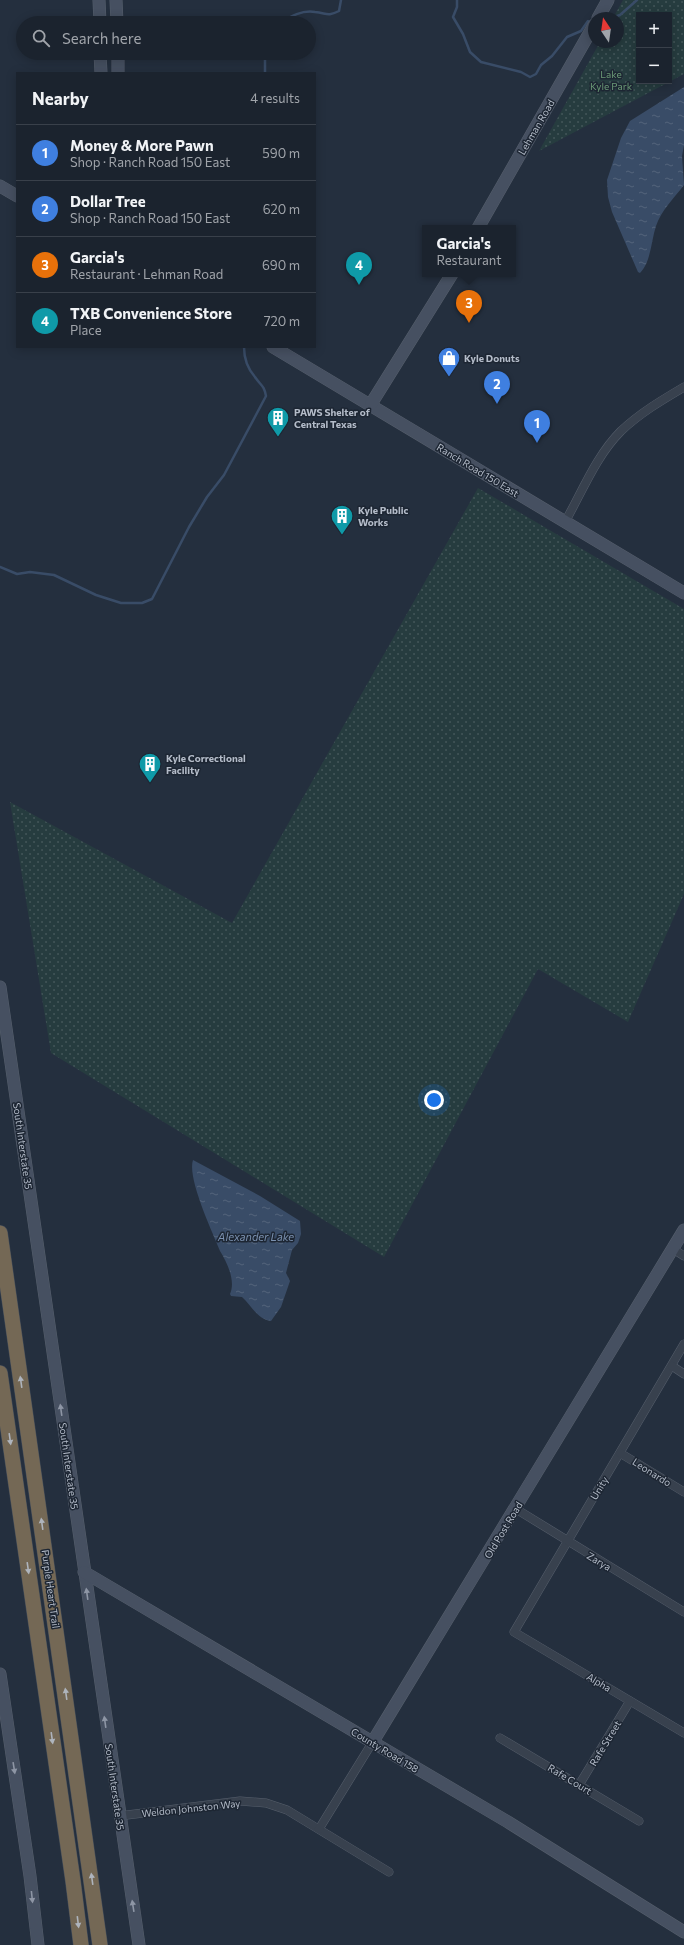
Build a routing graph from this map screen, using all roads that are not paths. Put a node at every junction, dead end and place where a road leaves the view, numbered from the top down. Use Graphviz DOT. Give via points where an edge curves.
graph roads {
  1 [pos="99,0"];
  2 [pos="116,0"];
  3 [pos="608,0"];
  4 [pos="601,12"];
  5 [pos="100,16"];
  6 [pos="117,16"];
  7 [pos="588,36"];
  8 [pos="100,60"];
  9 [pos="118,60"];
  10 [pos="101,72"];
  11 [pos="118,72"];
  12 [pos="0,186"];
  13 [pos="16,195"];
  14 [pos="480,225"];
  15 [pos="450,277"];
  16 [pos="275,348"];
  17 [pos="684,387"];
  18 [pos="371,404"];
  19 [pos="565,522"];
  20 [pos="684,592"];
  21 [pos="0,987"];
  22 [pos="684,1230"];
  23 [pos="0,1233"];
  24 [pos="672,1249"];
  25 [pos="684,1256"];
  26 [pos="684,1344"];
  27 [pos="672,1366"];
  28 [pos="0,1372"];
  29 [pos="684,1374"];
  30 [pos="620,1452"];
  31 [pos="684,1492"];
  32 [pos="516,1509"];
  33 [pos="567,1542"];
  34 [pos="84,1572"];
  35 [pos="684,1612"];
  36 [pos="514,1632"];
  37 [pos="0,1674"];
  38 [pos="630,1701"];
  39 [pos="684,1733"];
  40 [pos="500,1738"];
  41 [pos="372,1743"];
  42 [pos="579,1785"];
  43 [pos="119,1816"];
  44 [pos="639,1821"];
  45 [pos="319,1830"];
  46 [pos="389,1872"];
  47 [pos="684,1932"];
  48 [pos="38,1945"];
  49 [pos="80,1945"];
  50 [pos="100,1945"];
  51 [pos="139,1945"];
  1 -- 5 [label="main road"];
  2 -- 6 [label="main road"];
  3 -- 4 [label="main road"];
  7 -- 14 [label="main road, Lehman Road"];
  8 -- 10 [label="main road"];
  9 -- 11 [label="main road"];
  12 -- 13 [label="main road"];
  15 -- 18 [label="main road"];
  16 -- 18 [label="main road, Ranch Road 150 East"];
  17 -- 19 [label="street" via="644,411 613,440"];
  18 -- 19 [label="main road, Ranch Road 150 East"];
  19 -- 20 [label="main road, Ranch Road 150 East"];
  34 -- 21 [label="main road, South Interstate 35, one-way"];
  22 -- 24 [label="main road, Old Post Road"];
  50 -- 23 [label="highway, Purple Heart Trail, one-way"];
  24 -- 25 [label="street"];
  24 -- 32 [label="main road, Old Post Road"];
  26 -- 27 [label="street, Unity"];
  27 -- 29 [label="street"];
  27 -- 30 [label="street, Unity"];
  28 -- 49 [label="highway, Purple Heart Trail, one-way"];
  30 -- 31 [label="street, Leonardo"];
  30 -- 33 [label="street, Unity"];
  32 -- 33 [label="street, Zarya"];
  32 -- 41 [label="main road, Old Post Road"];
  33 -- 35 [label="street, Zarya"];
  33 -- 36 [label="street, Unity"];
  34 -- 41 [label="main road, County Road 158"];
  43 -- 34 [label="main road, South Interstate 35, one-way"];
  36 -- 38 [label="street, Alpha"];
  37 -- 48 [label="main road, one-way"];
  38 -- 39 [label="street, Alpha"];
  38 -- 42 [label="street, Rafe Street"];
  40 -- 42 [label="street, Rafe Court"];
  41 -- 45 [label="street, Old Post Road"];
  41 -- 47 [label="main road, County Road 158" via="508,1822"];
  42 -- 44 [label="street, Rafe Court"];
  43 -- 45 [label="street, Weldon Johnston Way" via="240,1801 266,1803 287,1810"];
  51 -- 43 [label="main road, South Interstate 35, one-way"];
  45 -- 46 [label="street, Weldon Johnston Way"];
}
